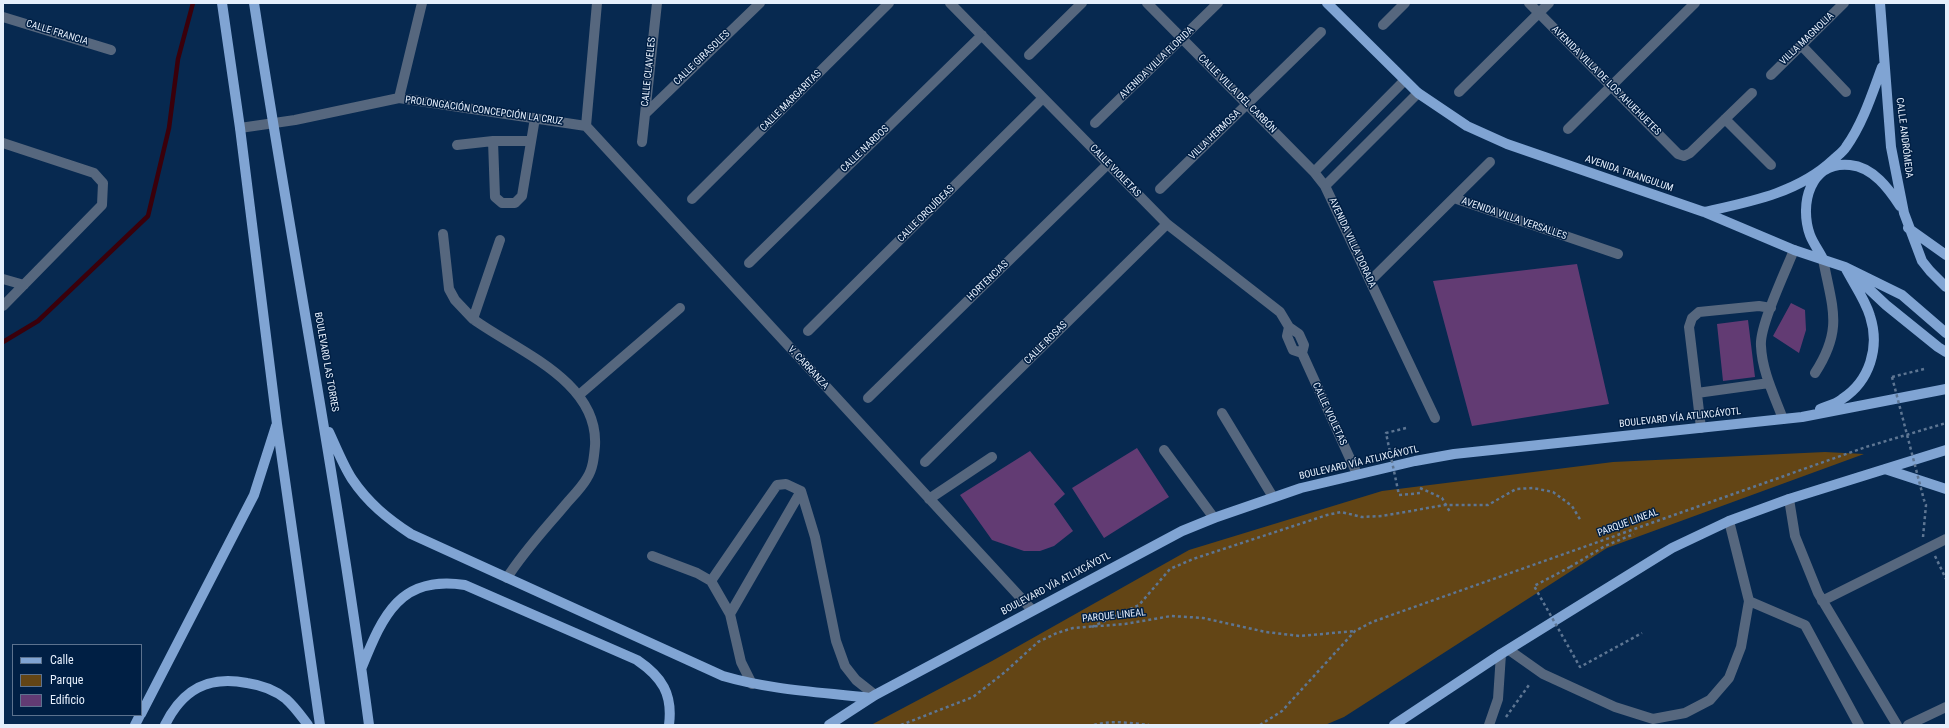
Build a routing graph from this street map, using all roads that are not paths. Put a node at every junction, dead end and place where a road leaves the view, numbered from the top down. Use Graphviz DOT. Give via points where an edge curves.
graph roads {
  1 [pos="222,3"];
  2 [pos="254,3"];
  3 [pos="422,3"];
  4 [pos="597,3"];
  5 [pos="657,3"];
  6 [pos="760,3"];
  7 [pos="889,3"];
  8 [pos="950,3"];
  9 [pos="1082,3"];
  10 [pos="1147,3"];
  11 [pos="1218,3"];
  12 [pos="1327,3"];
  13 [pos="1404,3"];
  14 [pos="1529,3"];
  15 [pos="1549,3"];
  16 [pos="1695,3"];
  17 [pos="1844,3"];
  18 [pos="1880,3"];
  19 [pos="1539,13"];
  20 [pos="3,17"];
  21 [pos="1383,25"];
  22 [pos="1320,32"];
  23 [pos="982,35"];
  24 [pos="1182,38"];
  25 [pos="1801,45"];
  26 [pos="111,50"];
  27 [pos="1028,55"];
  28 [pos="1884,63"];
  29 [pos="1771,75"];
  30 [pos="1404,81"];
  31 [pos="1611,86"];
  32 [pos="1459,92"];
  33 [pos="1846,92"];
  34 [pos="1418,93"];
  35 [pos="1752,93"];
  36 [pos="399,98"];
  37 [pos="1043,98"];
  38 [pos="1247,104"];
  39 [pos="645,114"];
  40 [pos="535,118"];
  41 [pos="1725,119"];
  42 [pos="1096,123"];
  43 [pos="272,124"];
  44 [pos="586,126"];
  45 [pos="240,128"];
  46 [pos="1568,128"];
  47 [pos="493,141"];
  48 [pos="531,141"];
  49 [pos="642,142"];
  50 [pos="3,143"];
  51 [pos="457,145"];
  52 [pos="1490,162"];
  53 [pos="1108,164"];
  54 [pos="1772,165"];
  55 [pos="1821,171"];
  56 [pos="1314,172"];
  57 [pos="1325,186"];
  58 [pos="1160,189"];
  59 [pos="1454,198"];
  60 [pos="692,199"];
  61 [pos="1704,212"];
  62 [pos="1904,213"];
  63 [pos="1167,224"];
  64 [pos="1908,228"];
  65 [pos="443,234"];
  66 [pos="500,240"];
  67 [pos="1794,250"];
  68 [pos="1618,254"];
  69 [pos="1946,255"];
  70 [pos="1823,259"];
  71 [pos="748,263"];
  72 [pos="1846,267"];
  73 [pos="3,279"];
  74 [pos="1370,281"];
  75 [pos="24,285"];
  76 [pos="1946,286"];
  77 [pos="3,306"];
  78 [pos="680,308"];
  79 [pos="1771,308"];
  80 [pos="473,319"];
  81 [pos="808,331"];
  82 [pos="1946,333"];
  83 [pos="1946,352"];
  84 [pos="1815,373"];
  85 [pos="1768,382"];
  86 [pos="1946,389"];
  87 [pos="1697,393"];
  88 [pos="579,395"];
  89 [pos="868,398"];
  90 [pos="1222,413"];
  91 [pos="1802,417"];
  92 [pos="1435,418"];
  93 [pos="1783,419"];
  94 [pos="324,422"];
  95 [pos="277,424"];
  96 [pos="1701,428"];
  97 [pos="1164,450"];
  98 [pos="1946,450"];
  99 [pos="992,457"];
  100 [pos="924,462"];
  101 [pos="1885,469"];
  102 [pos="1357,474"];
  103 [pos="1946,489"];
  104 [pos="801,491"];
  105 [pos="1273,497"];
  106 [pos="929,499"];
  107 [pos="1789,499"];
  108 [pos="1214,518"];
  109 [pos="1729,521"];
  110 [pos="1946,539"];
  111 [pos="652,556"];
  112 [pos="507,578"];
  113 [pos="711,581"];
  114 [pos="1749,601"];
  115 [pos="1822,601"];
  116 [pos="1032,610"];
  117 [pos="730,614"];
  118 [pos="1505,652"];
  119 [pos="362,669"];
  120 [pos="752,684"];
  121 [pos="872,696"];
  122 [pos="1946,707"];
  123 [pos="142,712"];
  124 [pos="140,716"];
  125 [pos="135,725"];
  126 [pos="165,725"];
  127 [pos="308,725"];
  128 [pos="320,725"];
  129 [pos="369,725"];
  130 [pos="669,725"];
  131 [pos="829,725"];
  132 [pos="1394,725"];
  133 [pos="1489,725"];
  134 [pos="1859,725"];
  135 [pos="1897,725"];
  136 [pos="1908,725"];
  1 -- 45 [label="main road"];
  2 -- 43 [label="main road, BOULEVARD LAS TORRES"];
  3 -- 36 [label="street"];
  4 -- 44 [label="street"];
  5 -- 39 [label="street, CALLE CLAVELES"];
  6 -- 39 [label="street, CALLE GIRASOLES"];
  7 -- 60 [label="street, CALLE MARGARITAS"];
  8 -- 23 [label="street, CALLE VIOLETAS"];
  9 -- 27 [label="street"];
  10 -- 24 [label="street, CALLE VILLA DEL CARBÓN"];
  11 -- 24 [label="street, AVENIDA VILLA FLORIDA"];
  12 -- 30 [label="main road, AVENIDA TRIANGULUM"];
  13 -- 21 [label="street"];
  14 -- 19 [label="street, AVENIDA VILLA DE LOS AHUEHUETES"];
  15 -- 19 [label="street"];
  16 -- 31 [label="street"];
  17 -- 25 [label="street, VILLA MAGNOLIA"];
  18 -- 28 [label="main road, CALLE ANDRÓMEDA"];
  19 -- 31 [label="street, AVENIDA VILLA DE LOS AHUEHUETES"];
  19 -- 32 [label="street"];
  20 -- 26 [label="street, CALLE FRANCIA"];
  22 -- 38 [label="street, VILLA HERMOSA"];
  23 -- 37 [label="street, CALLE VIOLETAS"];
  23 -- 71 [label="street, CALLE NARDOS"];
  24 -- 38 [label="street, CALLE VILLA DEL CARBÓN"];
  24 -- 42 [label="street, AVENIDA VILLA FLORIDA"];
  25 -- 29 [label="street, VILLA MAGNOLIA"];
  25 -- 33 [label="street"];
  28 -- 55 [label="main road" via="1861,122 1845,149"];
  28 -- 62 [label="main road, CALLE ANDRÓMEDA" via="1891,147"];
  30 -- 34 [label="main road, AVENIDA TRIANGULUM"];
  30 -- 56 [label="street"];
  31 -- 41 [label="street, AVENIDA VILLA DE LOS AHUEHUETES" via="1678,154 1684,156"];
  31 -- 46 [label="street"];
  34 -- 57 [label="street, AVENIDA VILLA DORADA"];
  34 -- 61 [label="main road, AVENIDA TRIANGULUM" via="1467,126 1507,144"];
  35 -- 41 [label="street"];
  36 -- 40 [label="street, PROLONGACIÓN CONCEPCIÓN LA CRUZ"];
  36 -- 43 [label="street, PROLONGACIÓN CONCEPCIÓN LA CRUZ"];
  37 -- 53 [label="street, CALLE VIOLETAS"];
  37 -- 81 [label="street, CALLE ORQUÍDEAS"];
  38 -- 56 [label="street, CALLE VILLA DEL CARBÓN"];
  38 -- 58 [label="street, VILLA HERMOSA"];
  39 -- 49 [label="street, CALLE CLAVELES"];
  40 -- 44 [label="street, PROLONGACIÓN CONCEPCIÓN LA CRUZ"];
  40 -- 48 [label="street"];
  41 -- 54 [label="street"];
  43 -- 45 [label="street, PROLONGACIÓN CONCEPCIÓN LA CRUZ"];
  43 -- 94 [label="main road, BOULEVARD LAS TORRES"];
  44 -- 106 [label="street, V. CARRANZA"];
  45 -- 95 [label="main road"];
  47 -- 48 [label="street"];
  47 -- 48 [label="street" via="495,197 502,203 515,204 522,196"];
  47 -- 51 [label="street"];
  50 -- 75 [label="street" via="94,173 103,183 102,205"];
  52 -- 59 [label="street"];
  53 -- 63 [label="street, CALLE VIOLETAS"];
  53 -- 89 [label="street, HORTENCIAS"];
  55 -- 61 [label="main road" via="1793,187 1754,201"];
  55 -- 62 [label="main road" via="1843,165 1863,169 1876,176"];
  55 -- 70 [label="main road" via="1810,186 1806,200 1810,234"];
  56 -- 57 [label="street, CALLE VILLA DEL CARBÓN"];
  57 -- 74 [label="street, AVENIDA VILLA DORADA"];
  59 -- 68 [label="street, AVENIDA VILLA VERSALLES"];
  59 -- 74 [label="street, AVENIDA VILLA VERSALLES"];
  61 -- 67 [label="main road, AVENIDA TRIANGULUM"];
  62 -- 64 [label="main road, CALLE ANDRÓMEDA"];
  63 -- 100 [label="street, CALLE ROSAS"];
  63 -- 102 [label="street, CALLE VIOLETAS" via="1265,299 1280,312 1289,327 1299,334 1304,345 1302,354"];
  64 -- 69 [label="main road"];
  64 -- 76 [label="main road, CALLE ANDRÓMEDA" via="1922,261"];
  65 -- 80 [label="street" via="449,289 455,300"];
  66 -- 80 [label="street"];
  67 -- 70 [label="main road, AVENIDA TRIANGULUM"];
  67 -- 79 [label="street"];
  70 -- 72 [label="main road, AVENIDA TRIANGULUM"];
  70 -- 84 [label="street" via="1835,323 1826,356"];
  72 -- 82 [label="main road, AVENIDA TRIANGULUM" via="1902,295"];
  72 -- 83 [label="main road" via="1886,305"];
  72 -- 91 [label="main road" via="1870,315 1875,341 1872,357 1866,373 1842,400"];
  73 -- 75 [label="street"];
  74 -- 92 [label="street, AVENIDA VILLA DORADA"];
  75 -- 77 [label="street"];
  78 -- 88 [label="street"];
  79 -- 85 [label="street" via="1760,345"];
  79 -- 87 [label="street" via="1759,306 1699,312 1692,318 1689,327"];
  80 -- 88 [label="street" via="546,365"];
  85 -- 87 [label="street"];
  85 -- 93 [label="street"];
  86 -- 91 [label="main road, BOULEVARD VÍA ATLIXCÁYOTL"];
  87 -- 96 [label="street"];
  88 -- 112 [label="street" via="586,404 596,433 594,461 587,478"];
  90 -- 105 [label="street"];
  91 -- 93 [label="main road, BOULEVARD VÍA ATLIXCÁYOTL"];
  93 -- 96 [label="main road, BOULEVARD VÍA ATLIXCÁYOTL"];
  94 -- 112 [label="main road" via="352,479 389,520 412,534"];
  94 -- 119 [label="main road, BOULEVARD LAS TORRES"];
  95 -- 123 [label="main road" via="254,495"];
  95 -- 128 [label="main road"];
  96 -- 102 [label="main road, BOULEVARD VÍA ATLIXCÁYOTL" via="1454,454"];
  97 -- 108 [label="street"];
  98 -- 101 [label="main road"];
  99 -- 106 [label="street"];
  101 -- 103 [label="main road"];
  101 -- 107 [label="main road"];
  102 -- 105 [label="main road, BOULEVARD VÍA ATLIXCÁYOTL"];
  104 -- 113 [label="street" via="786,484 776,485"];
  104 -- 117 [label="street"];
  104 -- 121 [label="street" via="815,537 836,641 845,666"];
  105 -- 108 [label="main road, BOULEVARD VÍA ATLIXCÁYOTL"];
  106 -- 116 [label="street, V. CARRANZA"];
  107 -- 109 [label="main road"];
  107 -- 115 [label="street" via="1795,536"];
  108 -- 116 [label="main road, BOULEVARD VÍA ATLIXCÁYOTL" via="1182,531"];
  109 -- 114 [label="street"];
  109 -- 118 [label="main road" via="1672,548"];
  110 -- 115 [label="street"];
  111 -- 113 [label="street"];
  112 -- 120 [label="main road" via="723,676"];
  113 -- 117 [label="street"];
  114 -- 118 [label="street" via="1742,647 1729,678 1710,700 1685,713 1653,719 1615,707 1543,674"];
  114 -- 134 [label="street" via="1805,625"];
  115 -- 135 [label="street"];
  116 -- 121 [label="main road, BOULEVARD VÍA ATLIXCÁYOTL"];
  117 -- 120 [label="street" via="741,662"];
  118 -- 132 [label="main road"];
  118 -- 133 [label="street" via="1498,699"];
  119 -- 129 [label="main road, BOULEVARD LAS TORRES"];
  119 -- 130 [label="main road" via="381,623 402,596 416,588 433,584 465,585 637,660 650,669 668,694 671,711"];
  120 -- 121 [label="main road" via="784,690"];
  121 -- 131 [label="main road, BOULEVARD VÍA ATLIXCÁYOTL"];
  122 -- 136 [label="street"];
  124 -- 125 [label="main road"];
  126 -- 127 [label="main road" via="179,703 190,693 203,685 220,681 250,683 273,691 296,708"];
}
